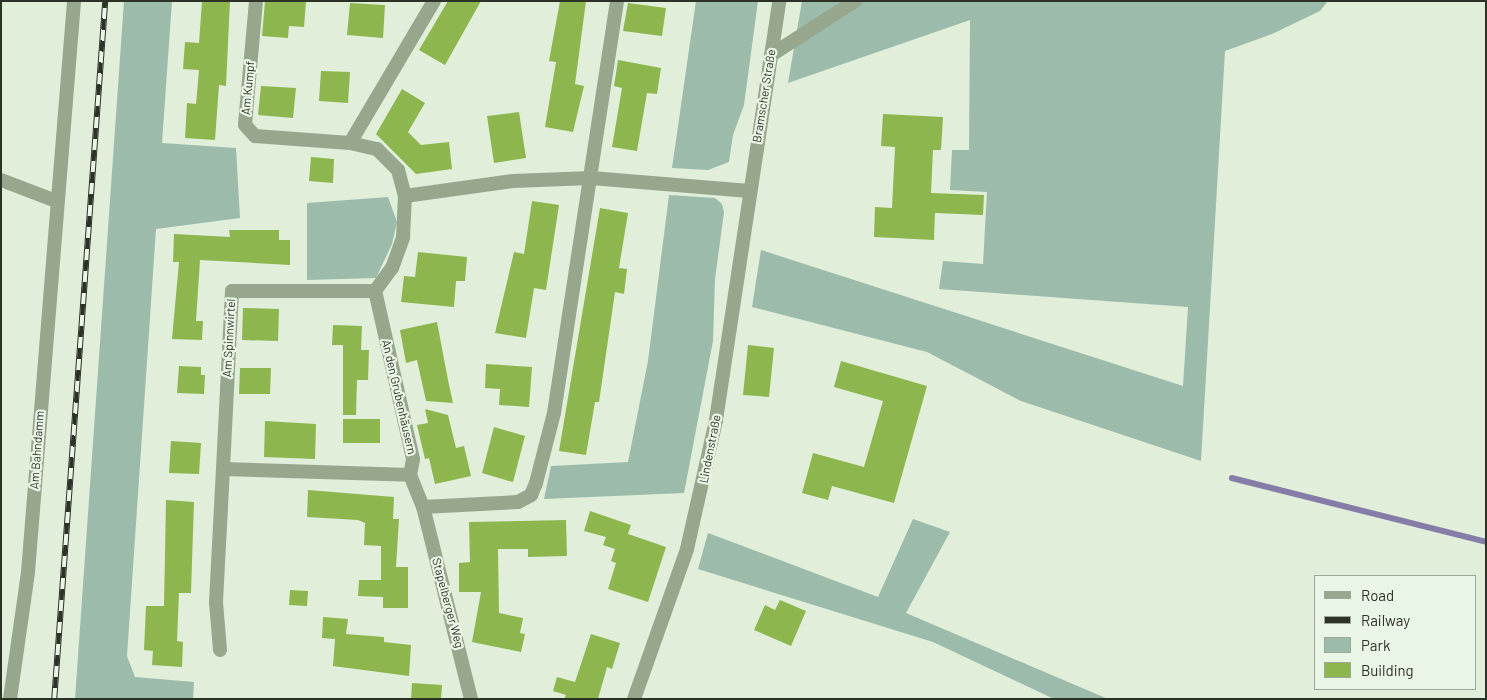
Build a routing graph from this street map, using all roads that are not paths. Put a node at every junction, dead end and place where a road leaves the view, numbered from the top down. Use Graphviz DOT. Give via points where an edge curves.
graph roads {
  1 [pos="74,1"];
  2 [pos="256,1"];
  3 [pos="434,1"];
  4 [pos="617,1"];
  5 [pos="779,1"];
  6 [pos="856,1"];
  7 [pos="771,55"];
  8 [pos="350,143"];
  9 [pos="591,178"];
  10 [pos="1,180"];
  11 [pos="749,191"];
  12 [pos="405,196"];
  13 [pos="56,201"];
  14 [pos="375,291"];
  15 [pos="223,469"];
  16 [pos="410,475"];
  17 [pos="423,507"];
  18 [pos="220,650"];
  19 [pos="10,699"];
  20 [pos="472,699"];
  21 [pos="634,699"];
  1 -- 13 [label="street, Am Bahndamm"];
  2 -- 8 [label="street, Am Kumpf" via="245,125 255,136"];
  3 -- 8 [label="street"];
  4 -- 9 [label="street"];
  5 -- 7 [label="street, Bramscher Straße"];
  6 -- 7 [label="street"];
  7 -- 11 [label="street, Bramscher Straße"];
  8 -- 12 [label="street, Am Kumpf" via="377,149 398,170"];
  9 -- 11 [label="street"];
  9 -- 12 [label="street" via="513,181"];
  9 -- 17 [label="street" via="554,413 531,495 518,502"];
  10 -- 13 [label="street"];
  11 -- 21 [label="street, Lindenstraße" via="728,347 701,496 668,608"];
  12 -- 14 [label="street" via="403,236 392,268"];
  13 -- 19 [label="street, Am Bahndamm" via="28,572"];
  14 -- 15 [label="street, Am Spinnwirtel" via="232,291"];
  14 -- 16 [label="street, An den Grubenhäusern" via="413,459"];
  15 -- 16 [label="street"];
  15 -- 18 [label="street, Am Spinnwirtel" via="216,602"];
  16 -- 17 [label="street, An den Grubenhäusern"];
  17 -- 20 [label="street, Stapelberger Weg"];
}
